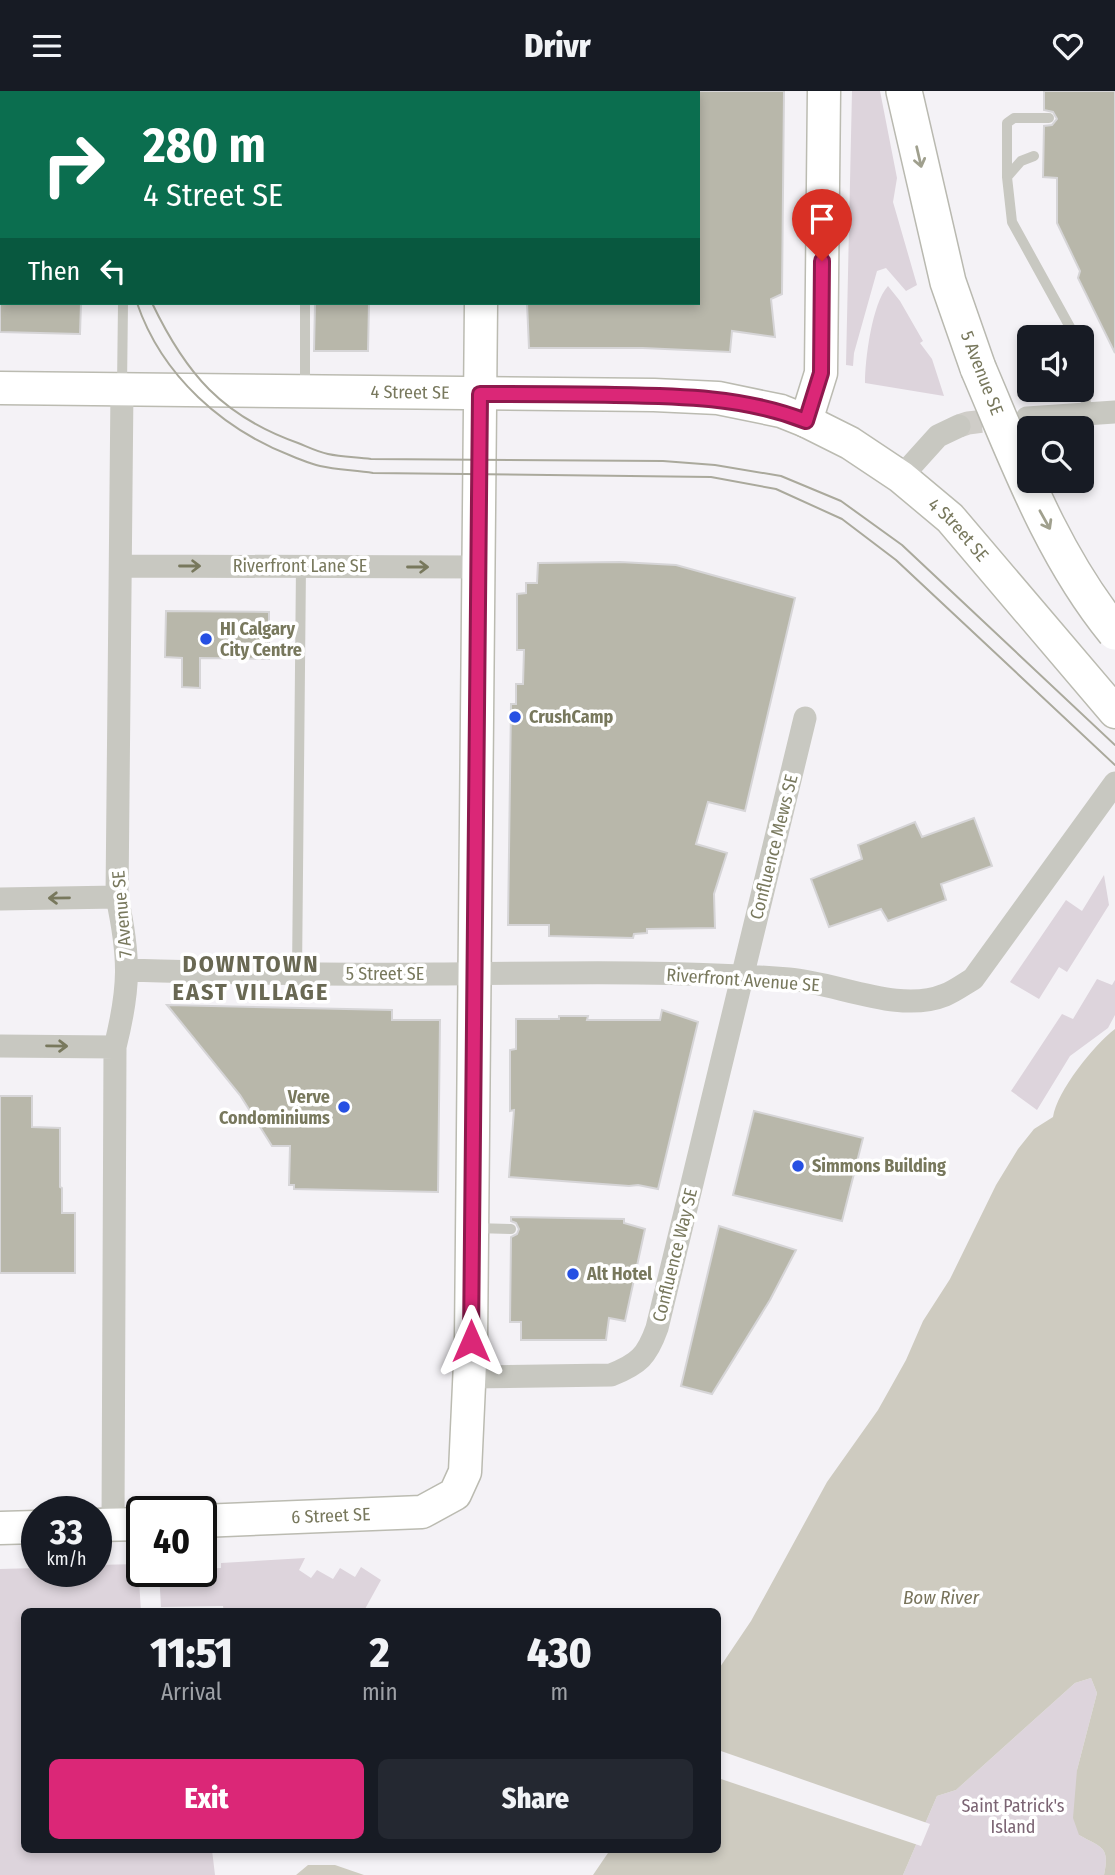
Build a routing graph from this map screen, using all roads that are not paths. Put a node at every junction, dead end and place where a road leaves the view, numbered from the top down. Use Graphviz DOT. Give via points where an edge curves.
graph roads {
  1 [pos="904,91"];
  2 [pos="825,97"];
  3 [pos="1049,118"];
  4 [pos="1034,156"];
  5 [pos="1007,177"];
  6 [pos="123,305"];
  7 [pos="305,305"];
  8 [pos="481,305"];
  9 [pos="1069,325"];
  10 [pos="0,388"];
  11 [pos="122,388"];
  12 [pos="305,391"];
  13 [pos="480,394"];
  14 [pos="1086,402"];
  15 [pos="1115,412"];
  16 [pos="1087,415"];
  17 [pos="1067,416"];
  18 [pos="806,421"];
  19 [pos="959,426"];
  20 [pos="901,477"];
  21 [pos="122,566"];
  22 [pos="301,566"];
  23 [pos="478,567"];
  24 [pos="1115,632"];
  25 [pos="1115,712"];
  26 [pos="805,718"];
  27 [pos="1115,783"];
  28 [pos="117,897"];
  29 [pos="0,899"];
  30 [pos="127,970"];
  31 [pos="474,974"];
  32 [pos="297,975"];
  33 [pos="744,977"];
  34 [pos="0,1045"];
  35 [pos="114,1047"];
  36 [pos="471,1228"];
  37 [pos="511,1229"];
  38 [pos="470,1377"];
  39 [pos="217,1520"];
  40 [pos="117,1524"];
  41 [pos="21,1527"];
  42 [pos="0,1528"];
  1 -- 24 [label="main road, 5 Avenue SE, one-way, bridge" via="948,282 978,368 1040,511 1080,584"];
  2 -- 18 [label="street" via="821,373"];
  3 -- 5 [label="lane" via="1014,118 1007,123"];
  4 -- 5 [label="lane" via="1021,161"];
  5 -- 9 [label="lane" via="1012,222"];
  6 -- 11 [label="lane, 7 Avenue SE"];
  7 -- 12 [label="lane"];
  8 -- 13 [label="street"];
  10 -- 11 [label="street, 4 Street SE"];
  11 -- 12 [label="street, 4 Street SE"];
  11 -- 21 [label="street, 7 Avenue SE"];
  12 -- 13 [label="street, 4 Street SE"];
  13 -- 18 [label="street, 4 Street SE" via="718,398"];
  13 -- 23 [label="street"];
  14 -- 16 [label="lane"];
  15 -- 16 [label="street"];
  16 -- 17 [label="street"];
  18 -- 20 [label="street, 4 Street SE"];
  19 -- 20 [label="street" via="937,436"];
  20 -- 25 [label="street, 4 Street SE" via="950,518"];
  21 -- 22 [label="street, Riverfront Lane SE, one-way"];
  21 -- 28 [label="street, 7 Avenue SE"];
  22 -- 23 [label="street, Riverfront Lane SE, one-way"];
  22 -- 32 [label="lane"];
  23 -- 31 [label="street"];
  26 -- 33 [label="street, Confluence Mews SE"];
  27 -- 33 [label="street, Riverfront Avenue SE" via="973,979 946,995 899,1001 809,981"];
  28 -- 29 [label="street, one-way"];
  28 -- 30 [label="street, 7 Avenue SE"];
  30 -- 32 [label="street, 5 Street SE"];
  30 -- 35 [label="street, 7 Avenue SE" via="127,994"];
  31 -- 32 [label="street, 5 Street SE"];
  31 -- 33 [label="street, Riverfront Avenue SE"];
  31 -- 36 [label="street"];
  33 -- 38 [label="street, Confluence Way SE" via="649,1351 629,1368 611,1375"];
  34 -- 35 [label="street, one-way"];
  35 -- 40 [label="street, 7 Avenue SE"];
  36 -- 37 [label="lane"];
  36 -- 38 [label="street"];
  38 -- 39 [label="street, 6 Street SE" via="465,1472 455,1494 422,1512"];
  41 -- 42 [label="street"];
}
